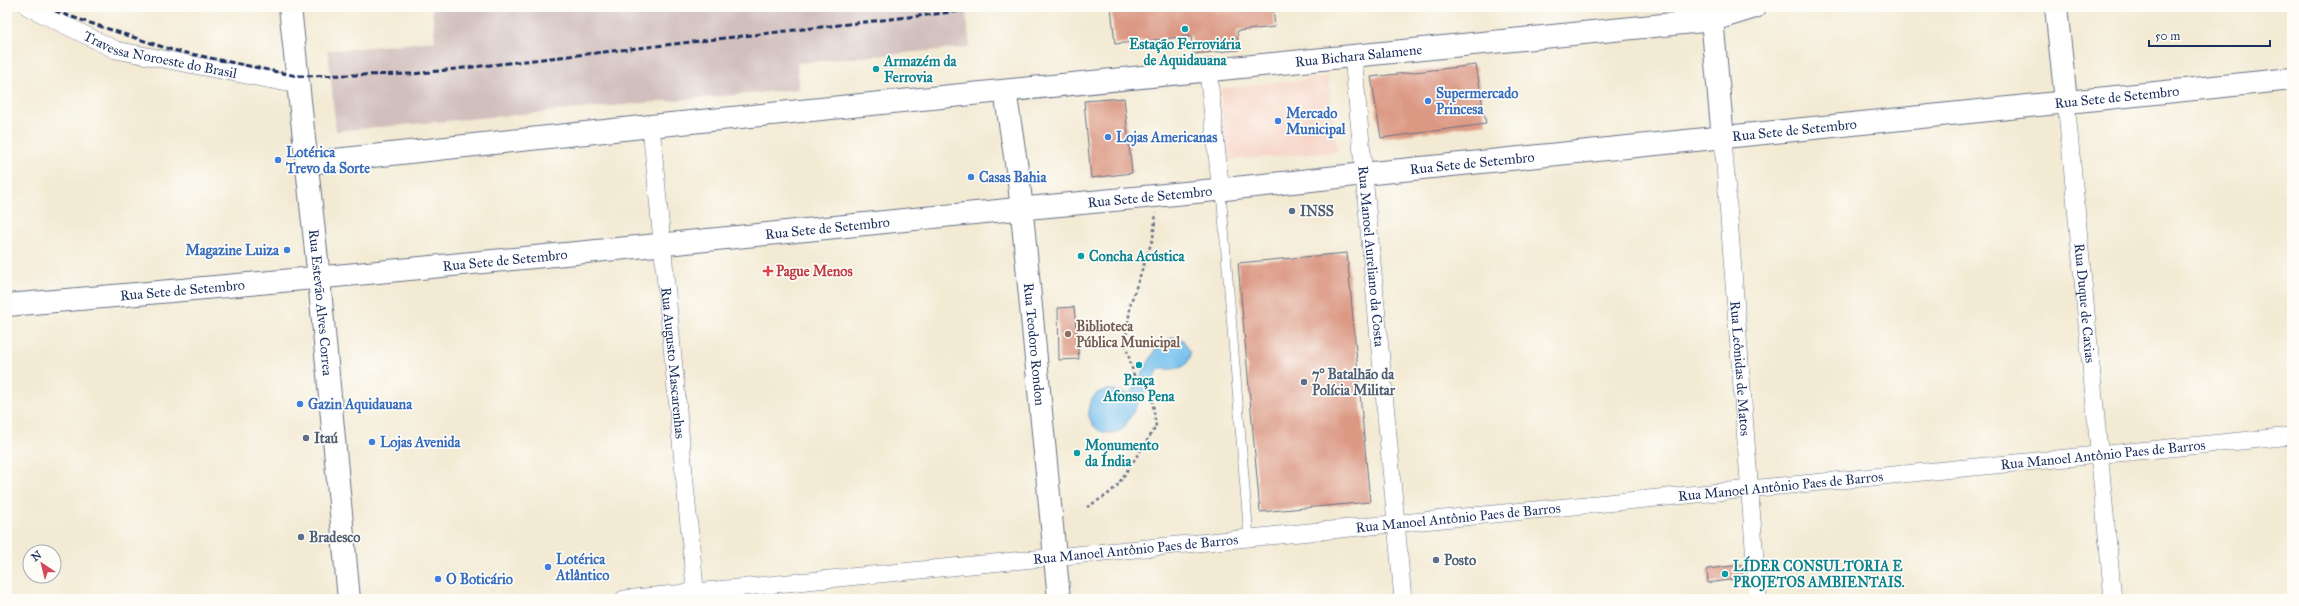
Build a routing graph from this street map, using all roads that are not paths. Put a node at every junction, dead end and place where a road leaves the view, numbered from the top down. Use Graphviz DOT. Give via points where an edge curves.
graph roads {
  1 [pos="28,7"];
  2 [pos="290,7"];
  3 [pos="1755,7"];
  4 [pos="2056,7"];
  5 [pos="1712,13"];
  6 [pos="1354,56"];
  7 [pos="1208,70"];
  8 [pos="2292,79"];
  9 [pos="298,85"];
  10 [pos="1005,91"];
  11 [pos="2066,101"];
  12 [pos="651,126"];
  13 [pos="1723,138"];
  14 [pos="307,163"];
  15 [pos="1363,174"];
  16 [pos="1220,192"];
  17 [pos="1020,208"];
  18 [pos="662,245"];
  19 [pos="319,279"];
  20 [pos="7,305"];
  21 [pos="2292,436"];
  22 [pos="2099,455"];
  23 [pos="1748,489"];
  24 [pos="1396,524"];
  25 [pos="1249,538"];
  26 [pos="1055,558"];
  27 [pos="696,595"];
  28 [pos="349,599"];
  29 [pos="624,599"];
  30 [pos="1059,599"];
  31 [pos="1403,599"];
  32 [pos="1758,599"];
  33 [pos="2114,599"];
  1 -- 9 [label="street, Travessa Noroeste do Brasil" via="116,50"];
  2 -- 9 [label="main road, Rua Estevão Alves Correa"];
  3 -- 5 [label="main road, Rua Bichara Salamene"];
  4 -- 11 [label="main road, Rua Duque de Caxias"];
  5 -- 6 [label="main road, Rua Bichara Salamene"];
  5 -- 13 [label="main road"];
  6 -- 7 [label="main road, Rua Bichara Salamene"];
  6 -- 15 [label="street, Rua Manoel Aureliano da Costa"];
  7 -- 10 [label="main road, Rua Bichara Salamene"];
  7 -- 16 [label="street"];
  8 -- 11 [label="main road, Rua Sete de Setembro"];
  9 -- 14 [label="main road, Rua Estevão Alves Correa"];
  10 -- 12 [label="main road, Rua Bichara Salamene"];
  10 -- 17 [label="main road, Rua Teodoro Rondon" via="1019,182"];
  11 -- 13 [label="main road, Rua Sete de Setembro"];
  11 -- 22 [label="street, Rua Duque de Caxias"];
  12 -- 14 [label="main road, Rua Bichara Salamene"];
  12 -- 18 [label="street, Rua Augusto Mascarenhas"];
  13 -- 15 [label="main road, Rua Sete de Setembro"];
  13 -- 23 [label="street, Rua Leônidas de Matos"];
  14 -- 19 [label="main road, Rua Estevão Alves Correa"];
  15 -- 16 [label="main road, Rua Sete de Setembro"];
  15 -- 24 [label="street, Rua Manoel Aureliano da Costa"];
  16 -- 17 [label="main road, Rua Sete de Setembro"];
  16 -- 25 [label="lane"];
  17 -- 18 [label="main road, Rua Sete de Setembro"];
  17 -- 26 [label="main road, Rua Teodoro Rondon"];
  18 -- 19 [label="main road, Rua Sete de Setembro"];
  18 -- 27 [label="street, Rua Augusto Mascarenhas"];
  19 -- 20 [label="main road, Rua Sete de Setembro"];
  19 -- 28 [label="main road, Rua Estevão Alves Correa"];
  21 -- 22 [label="street, Rua Manoel Antônio Paes de Barros"];
  22 -- 23 [label="street, Rua Manoel Antônio Paes de Barros"];
  22 -- 33 [label="street, Rua Duque de Caxias"];
  23 -- 24 [label="street, Rua Manoel Antônio Paes de Barros"];
  23 -- 32 [label="street, Rua Leônidas de Matos"];
  24 -- 25 [label="street, Rua Manoel Antônio Paes de Barros"];
  24 -- 31 [label="street, Rua Manoel Aureliano da Costa"];
  25 -- 26 [label="street, Rua Manoel Antônio Paes de Barros"];
  26 -- 27 [label="street, Rua Manoel Antônio Paes de Barros"];
  26 -- 30 [label="main road, Rua Teodoro Rondon"];
  27 -- 29 [label="street, Rua Manoel Antônio Paes de Barros"];
}
